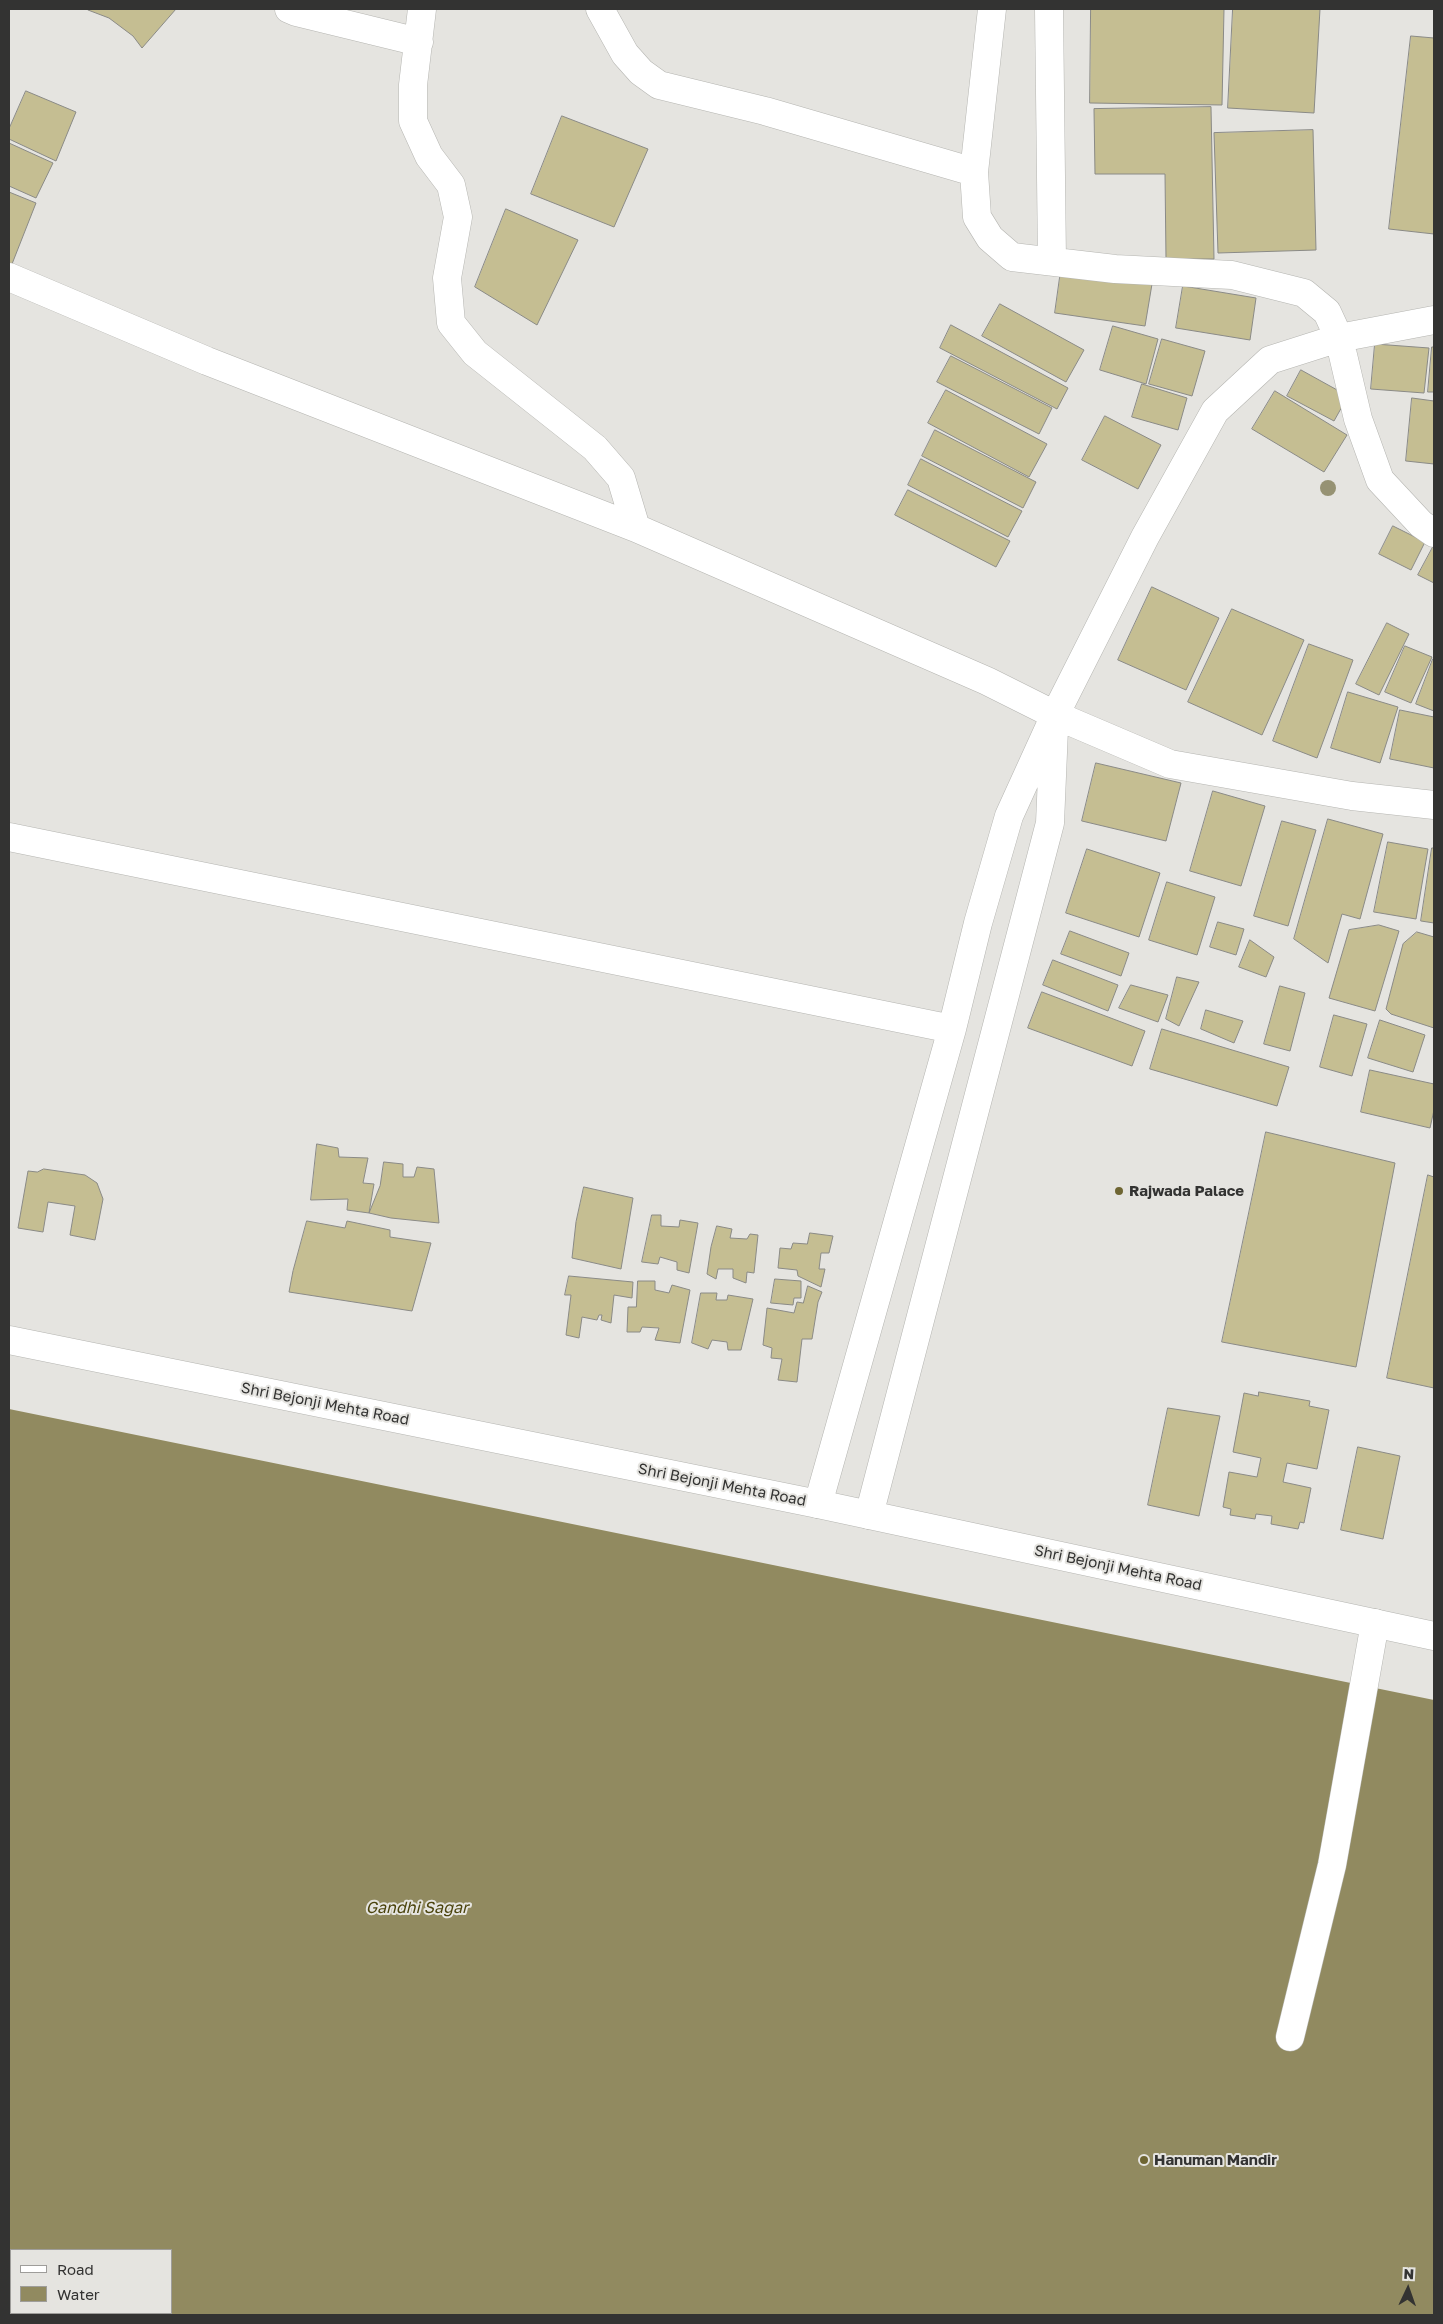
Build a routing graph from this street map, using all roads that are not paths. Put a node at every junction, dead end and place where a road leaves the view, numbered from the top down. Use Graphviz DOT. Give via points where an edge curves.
graph roads {
  1 [pos="289,9"];
  2 [pos="422,9"];
  3 [pos="600,9"];
  4 [pos="992,9"];
  5 [pos="1049,9"];
  6 [pos="419,42"];
  7 [pos="974,172"];
  8 [pos="1052,261"];
  9 [pos="9,277"];
  10 [pos="1434,320"];
  11 [pos="1339,338"];
  12 [pos="636,528"];
  13 [pos="1434,533"];
  14 [pos="1055,715"];
  15 [pos="1434,805"];
  16 [pos="9,837"];
  17 [pos="952,1029"];
  18 [pos="9,1340"];
  19 [pos="818,1504"];
  20 [pos="869,1515"];
  21 [pos="1374,1623"];
  22 [pos="1434,1636"];
  23 [pos="1290,2037"];
  1 -- 6 [label="street"];
  2 -- 6 [label="street"];
  3 -- 7 [label="street" via="625,54 641,72 659,85 765,111"];
  4 -- 7 [label="street"];
  5 -- 8 [label="street"];
  6 -- 12 [label="street" via="413,121 429,156 451,185 458,216 447,278 451,323 475,353 595,448 621,478"];
  7 -- 8 [label="street" via="977,217 990,238 1012,257"];
  8 -- 11 [label="street" via="1115,269 1232,275 1304,293 1327,312"];
  9 -- 12 [label="street" via="207,361"];
  10 -- 11 [label="street"];
  11 -- 13 [label="street" via="1358,419 1380,480 1420,524"];
  11 -- 14 [label="street" via="1270,360 1214,411 1145,537"];
  12 -- 14 [label="street" via="978,677"];
  14 -- 15 [label="street" via="1170,764 1352,796"];
  14 -- 17 [label="street" via="1009,816"];
  14 -- 20 [label="street" via="1050,823"];
  16 -- 17 [label="street"];
  17 -- 19 [label="street"];
  18 -- 19 [label="street, Shri Bejonji Mehta Road"];
  19 -- 20 [label="street, Shri Bejonji Mehta Road"];
  20 -- 21 [label="street, Shri Bejonji Mehta Road"];
  21 -- 22 [label="street, Shri Bejonji Mehta Road"];
  21 -- 23 [label="street" via="1332,1866"];
}
